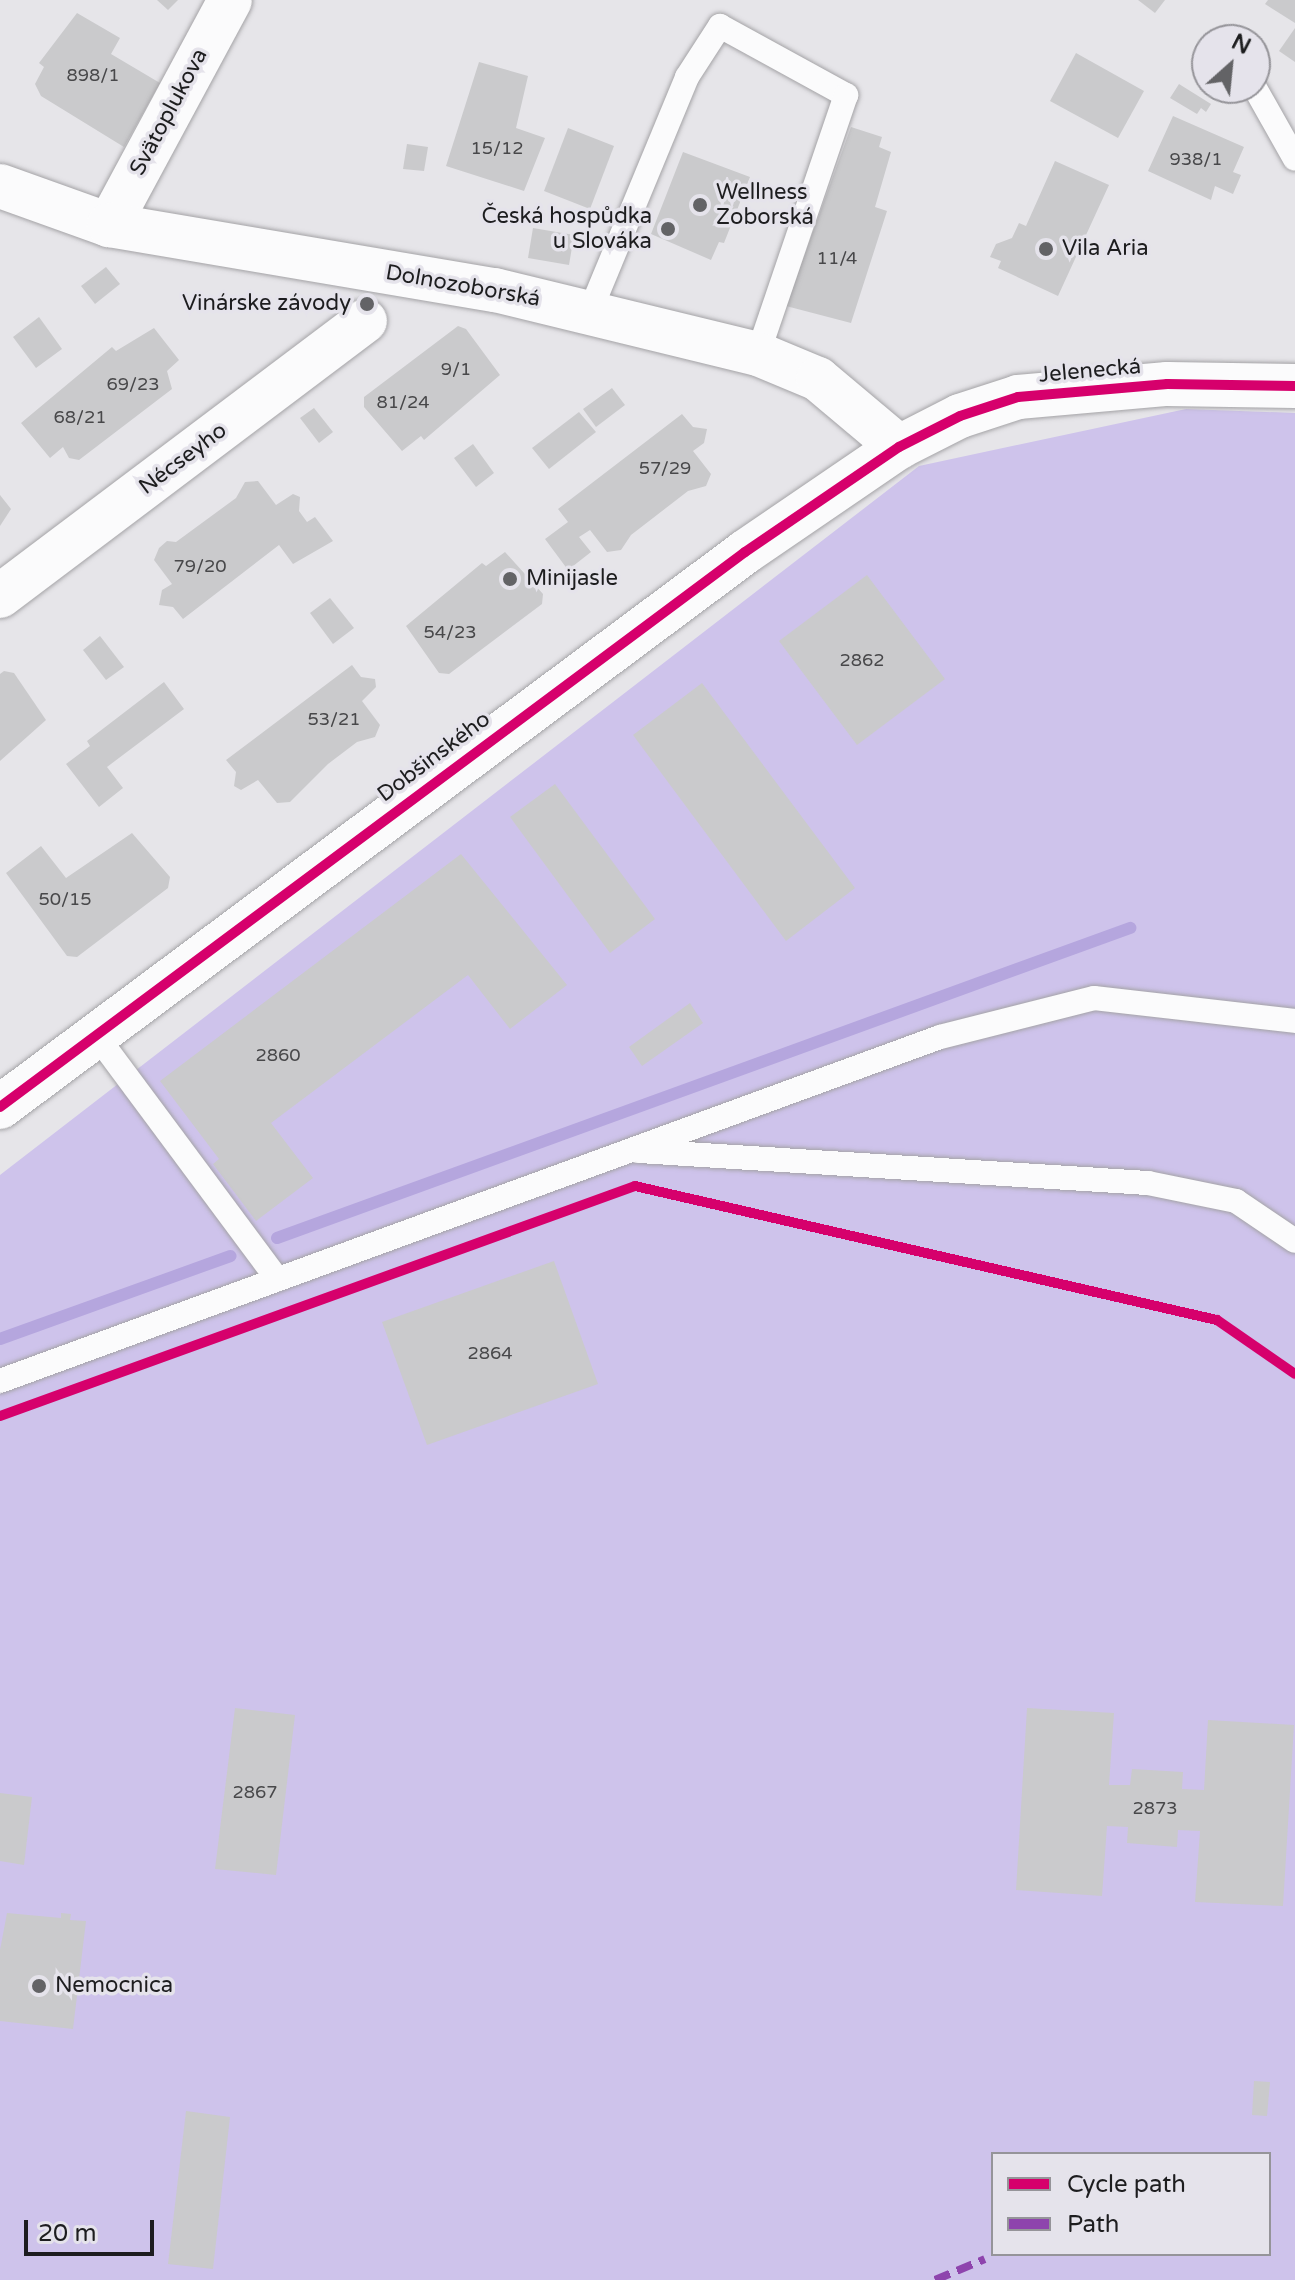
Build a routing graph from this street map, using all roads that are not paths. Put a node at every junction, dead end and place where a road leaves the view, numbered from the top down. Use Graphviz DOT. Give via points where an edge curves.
graph roads {
  1 [pos="230,0"];
  2 [pos="1264,104"];
  3 [pos="1295,159"];
  4 [pos="0,186"];
  5 [pos="109,225"];
  6 [pos="591,309"];
  7 [pos="365,321"];
  8 [pos="758,354"];
  9 [pos="1295,386"];
  10 [pos="899,447"];
  11 [pos="0,596"];
  12 [pos="1295,1021"];
  13 [pos="96,1035"];
  14 [pos="0,1107"];
  15 [pos="629,1151"];
  16 [pos="1295,1241"];
  17 [pos="277,1279"];
  18 [pos="0,1381"];
  1 -- 5 [label="street, Svätoplukova"];
  2 -- 3 [label="lane"];
  4 -- 5 [label="street, Dolnozoborská"];
  5 -- 6 [label="street, Dolnozoborská"];
  6 -- 8 [label="street, Dolnozoborská"];
  6 -- 8 [label="lane" via="687,77 720,26 846,95"];
  7 -- 11 [label="street, Nécseyho"];
  8 -- 10 [label="street, Dolnozoborská" via="818,379"];
  9 -- 10 [label="street, Jelenecká" via="1167,384 1018,397 960,416"];
  10 -- 13 [label="street, Dobšinského" via="745,552"];
  12 -- 15 [label="lane" via="1094,998 940,1037"];
  13 -- 14 [label="street, Dobšinského"];
  13 -- 17 [label="lane"];
  15 -- 16 [label="lane" via="1148,1183 1236,1201"];
  15 -- 17 [label="lane"];
  17 -- 18 [label="lane"];
}
